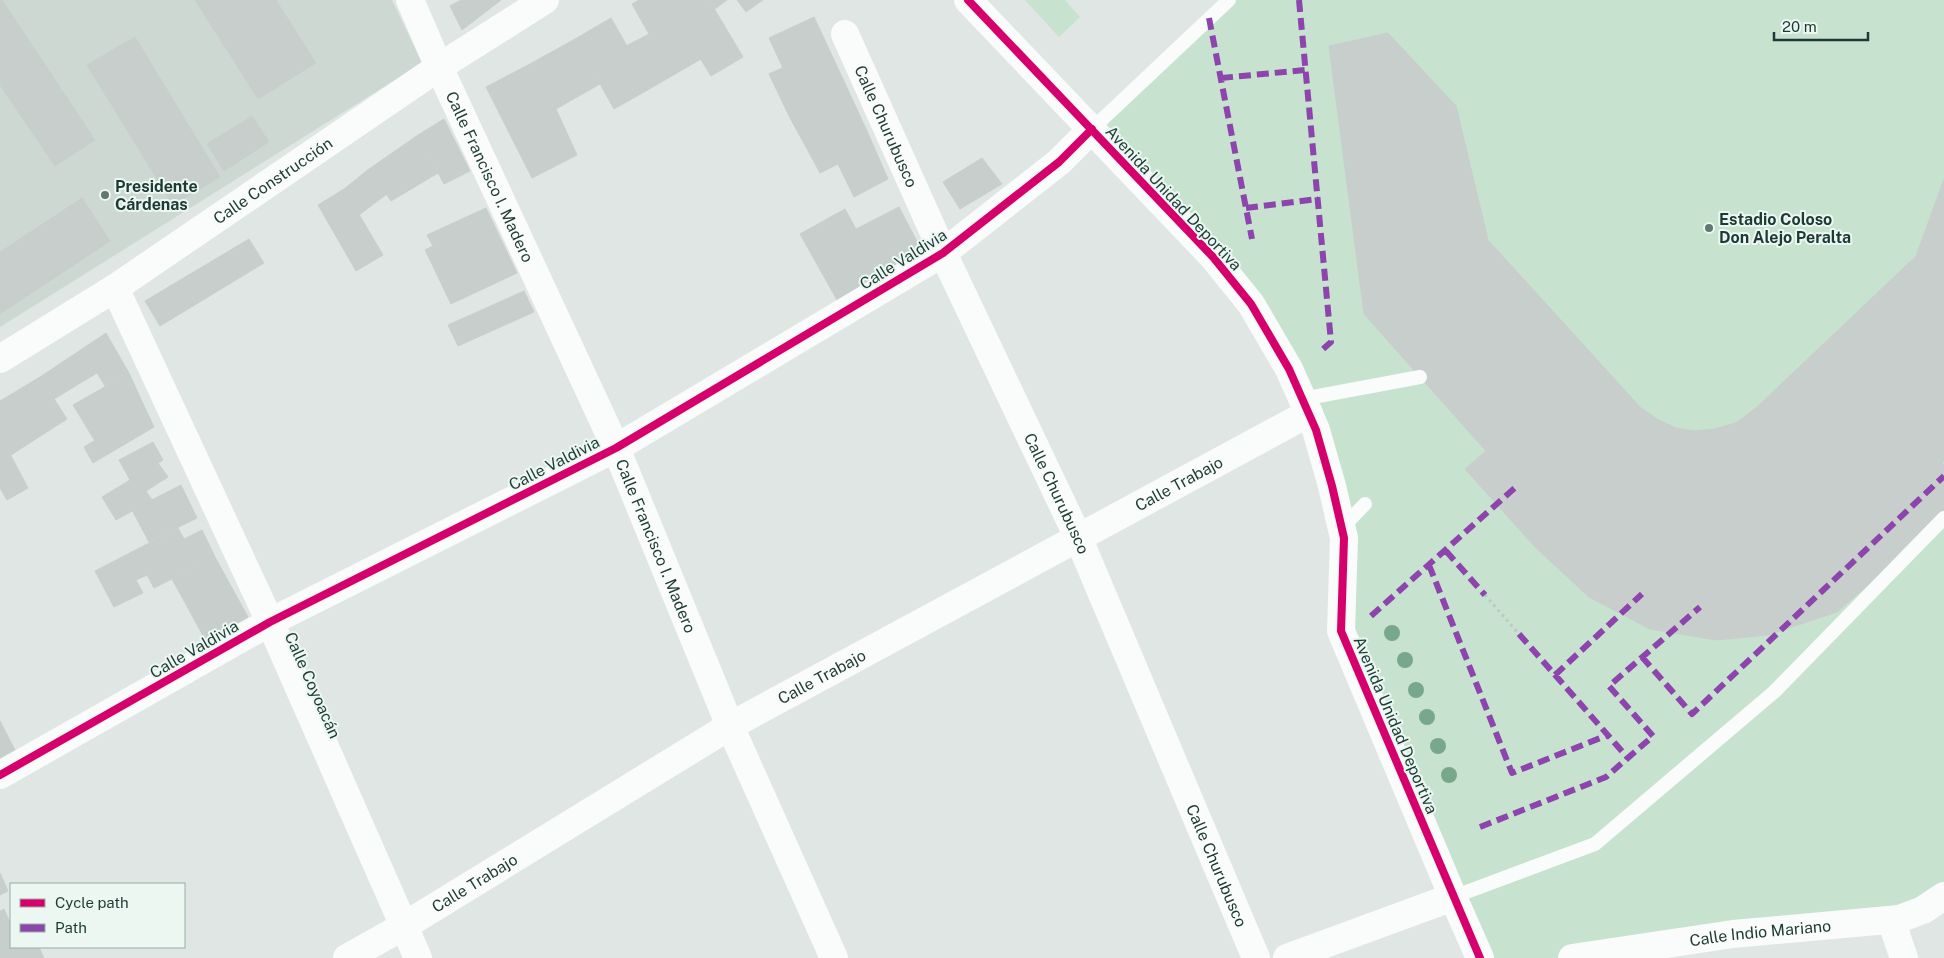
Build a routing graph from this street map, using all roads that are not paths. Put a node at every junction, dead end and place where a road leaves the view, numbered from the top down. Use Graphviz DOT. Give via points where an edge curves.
graph roads {
  1 [pos="410,0"];
  2 [pos="545,0"];
  3 [pos="968,0"];
  4 [pos="1229,0"];
  5 [pos="845,34"];
  6 [pos="439,67"];
  7 [pos="1092,130"];
  8 [pos="943,253"];
  9 [pos="115,288"];
  10 [pos="0,359"];
  11 [pos="1420,377"];
  12 [pos="1305,406"];
  13 [pos="616,448"];
  14 [pos="1365,504"];
  15 [pos="1944,518"];
  16 [pos="1342,528"];
  17 [pos="1078,537"];
  18 [pos="270,622"];
  19 [pos="730,726"];
  20 [pos="0,775"];
  21 [pos="1944,896"];
  22 [pos="1453,897"];
  23 [pos="1891,920"];
  24 [pos="404,926"];
  25 [pos="347,958"];
  26 [pos="418,958"];
  27 [pos="834,958"];
  28 [pos="1256,958"];
  29 [pos="1287,958"];
  30 [pos="1480,958"];
  31 [pos="1572,958"];
  32 [pos="1904,958"];
  1 -- 6 [label="street, Calle Francisco I. Madero"];
  2 -- 6 [label="street, Calle Construcción"];
  3 -- 7 [label="street, Avenida Unidad Deportiva"];
  4 -- 7 [label="lane"];
  5 -- 8 [label="street, Calle Churubusco"];
  6 -- 9 [label="street, Calle Construcción"];
  6 -- 13 [label="street, Calle Francisco I. Madero"];
  7 -- 8 [label="street, Calle Valdivia" via="1059,162"];
  7 -- 12 [label="street, Avenida Unidad Deportiva" via="1213,257 1250,304 1288,369"];
  8 -- 13 [label="street, Calle Valdivia"];
  8 -- 17 [label="street, Calle Churubusco"];
  9 -- 10 [label="street, Calle Construcción"];
  9 -- 18 [label="street, Calle Coyoacán"];
  11 -- 12 [label="lane"];
  12 -- 16 [label="street, Avenida Unidad Deportiva" via="1316,430"];
  12 -- 17 [label="street, Calle Trabajo"];
  13 -- 18 [label="street, Calle Valdivia"];
  13 -- 19 [label="street, Calle Francisco I. Madero"];
  14 -- 16 [label="lane"];
  15 -- 22 [label="lane" via="1774,692 1595,844"];
  16 -- 22 [label="street, Avenida Unidad Deportiva" via="1341,631"];
  17 -- 19 [label="street, Calle Trabajo"];
  17 -- 28 [label="street, Calle Churubusco"];
  18 -- 20 [label="street, Calle Valdivia"];
  18 -- 24 [label="street, Calle Coyoacán"];
  19 -- 24 [label="street, Calle Trabajo"];
  19 -- 27 [label="street, Calle Francisco I. Madero"];
  21 -- 23 [label="street, Calle Indio Mariano" via="1923,910"];
  22 -- 29 [label="street"];
  22 -- 30 [label="street"];
  23 -- 31 [label="street, Calle Indio Mariano" via="1733,934"];
  23 -- 32 [label="street"];
  24 -- 25 [label="street, Calle Trabajo"];
  24 -- 26 [label="street, Calle Coyoacán"];
}
